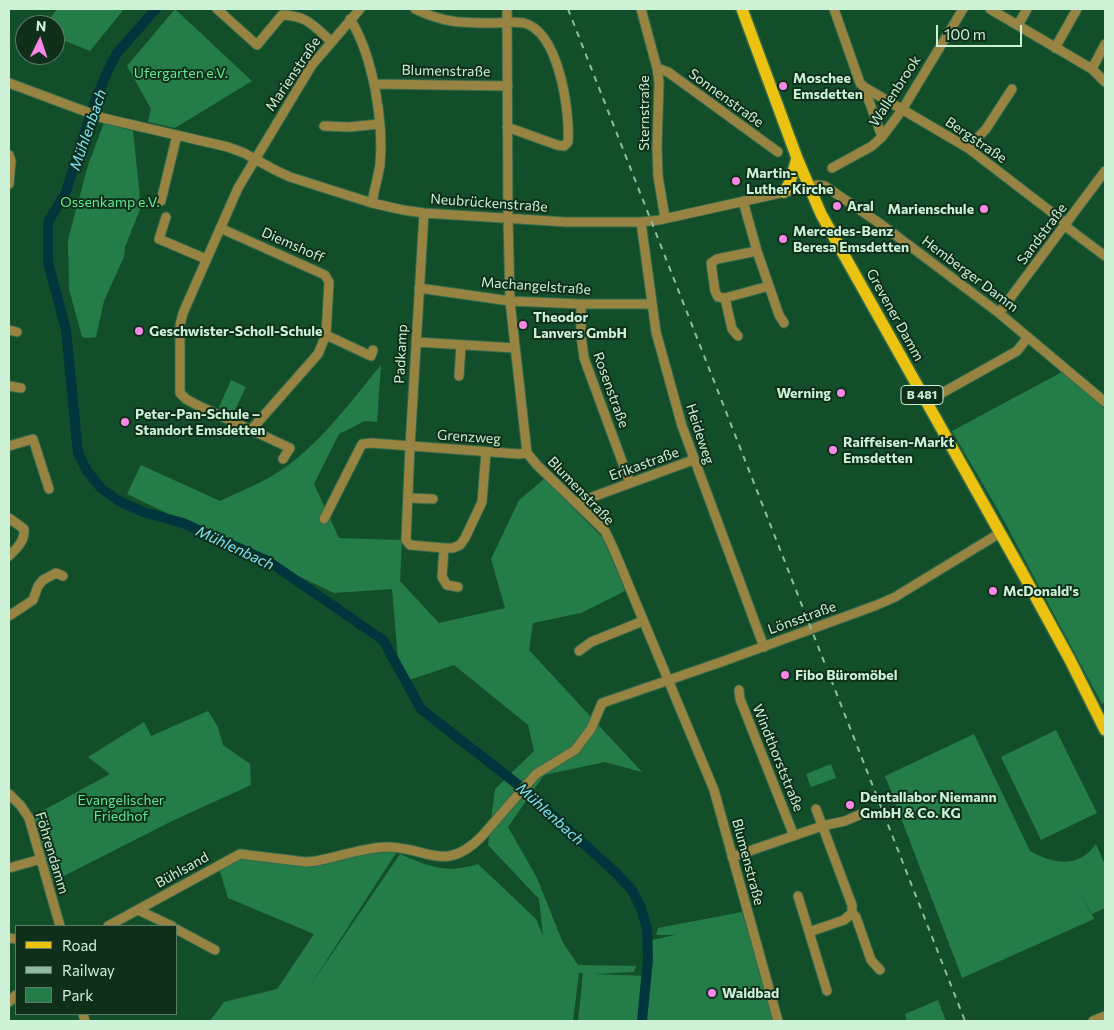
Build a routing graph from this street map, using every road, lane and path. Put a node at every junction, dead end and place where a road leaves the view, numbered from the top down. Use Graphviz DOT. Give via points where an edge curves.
graph roads {
  1 [pos="217,9"];
  2 [pos="360,9"];
  3 [pos="415,9"];
  4 [pos="507,9"];
  5 [pos="641,9"];
  6 [pos="742,9"];
  7 [pos="834,9"];
  8 [pos="963,9"];
  9 [pos="990,9"];
  10 [pos="1027,9"];
  11 [pos="1077,9"];
  12 [pos="350,19"];
  13 [pos="507,22"];
  14 [pos="1018,25"];
  15 [pos="331,41"];
  16 [pos="1105,44"];
  17 [pos="1055,48"];
  18 [pos="657,68"];
  19 [pos="1092,69"];
  20 [pos="1105,82"];
  21 [pos="9,83"];
  22 [pos="375,84"];
  23 [pos="508,86"];
  24 [pos="864,87"];
  25 [pos="1012,89"];
  26 [pos="902,110"];
  27 [pos="379,124"];
  28 [pos="324,126"];
  29 [pos="507,127"];
  30 [pos="177,135"];
  31 [pos="882,137"];
  32 [pos="968,148"];
  33 [pos="778,152"];
  34 [pos="9,155"];
  35 [pos="797,158"];
  36 [pos="255,159"];
  37 [pos="832,168"];
  38 [pos="1105,171"];
  39 [pos="9,184"];
  40 [pos="809,188"];
  41 [pos="784,192"];
  42 [pos="162,201"];
  43 [pos="743,201"];
  44 [pos="372,203"];
  45 [pos="424,213"];
  46 [pos="166,217"];
  47 [pos="508,218"];
  48 [pos="665,218"];
  49 [pos="641,222"];
  50 [pos="1066,225"];
  51 [pos="220,228"];
  52 [pos="757,251"];
  53 [pos="1105,256"];
  54 [pos="206,259"];
  55 [pos="769,286"];
  56 [pos="419,288"];
  57 [pos="725,298"];
  58 [pos="510,301"];
  59 [pos="580,304"];
  60 [pos="652,304"];
  61 [pos="999,313"];
  62 [pos="784,323"];
  63 [pos="326,335"];
  64 [pos="738,336"];
  65 [pos="1028,337"];
  66 [pos="416,342"];
  67 [pos="461,345"];
  68 [pos="515,348"];
  69 [pos="374,350"];
  70 [pos="459,376"];
  71 [pos="9,386"];
  72 [pos="21,388"];
  73 [pos="926,402"];
  74 [pos="1105,402"];
  75 [pos="251,430"];
  76 [pos="9,446"];
  77 [pos="410,446"];
  78 [pos="486,452"];
  79 [pos="527,453"];
  80 [pos="283,459"];
  81 [pos="693,460"];
  82 [pos="630,483"];
  83 [pos="49,490"];
  84 [pos="408,498"];
  85 [pos="433,499"];
  86 [pos="576,503"];
  87 [pos="9,518"];
  88 [pos="324,519"];
  89 [pos="1000,533"];
  90 [pos="444,548"];
  91 [pos="9,556"];
  92 [pos="63,576"];
  93 [pos="458,587"];
  94 [pos="9,616"];
  95 [pos="643,621"];
  96 [pos="764,647"];
  97 [pos="579,650"];
  98 [pos="668,680"];
  99 [pos="739,690"];
  100 [pos="1105,730"];
  101 [pos="9,794"];
  102 [pos="816,808"];
  103 [pos="866,812"];
  104 [pos="822,826"];
  105 [pos="794,836"];
  106 [pos="240,854"];
  107 [pos="732,857"];
  108 [pos="41,859"];
  109 [pos="9,868"];
  110 [pos="798,896"];
  111 [pos="138,910"];
  112 [pos="852,913"];
  113 [pos="118,924"];
  114 [pos="60,925"];
  115 [pos="170,925"];
  116 [pos="178,930"];
  117 [pos="809,932"];
  118 [pos="215,950"];
  119 [pos="880,970"];
  120 [pos="827,990"];
  121 [pos="1105,1016"];
  122 [pos="778,1021"];
  123 [pos="1093,1021"];
  1 -- 15 [label="street" via="256,45 282,15 303,18"];
  2 -- 12 [label="street, Marienstraße"];
  3 -- 13 [label="street" via="441,20 459,23"];
  4 -- 13 [label="street"];
  5 -- 18 [label="street, Sternstraße"];
  6 -- 35 [label="main road, Grevener Damm / B 481"];
  7 -- 24 [label="street"];
  8 -- 26 [label="street, Wallenbrook"];
  9 -- 14 [label="street"];
  10 -- 14 [label="street"];
  11 -- 17 [label="street"];
  12 -- 15 [label="street, Marienstraße"];
  12 -- 22 [label="street"];
  13 -- 23 [label="street"];
  13 -- 29 [label="street" via="533,27 547,43 564,86 568,142 564,146 557,145"];
  14 -- 17 [label="street"];
  15 -- 36 [label="street, Marienstraße" via="312,65"];
  16 -- 19 [label="street"];
  17 -- 19 [label="street"];
  18 -- 33 [label="street, Sonnenstraße" via="668,72"];
  18 -- 48 [label="street, Sternstraße" via="658,176"];
  19 -- 20 [label="street"];
  21 -- 30 [label="street, Neubrückenstraße" via="103,118"];
  22 -- 23 [label="street, Blumenstraße"];
  22 -- 27 [label="street"];
  23 -- 29 [label="street, Blumenstraße"];
  24 -- 26 [label="street, Bergstraße"];
  24 -- 31 [label="street"];
  25 -- 32 [label="street" via="986,129"];
  26 -- 31 [label="street, Wallenbrook"];
  26 -- 32 [label="street, Bergstraße"];
  27 -- 28 [label="street"];
  27 -- 44 [label="street" via="380,167"];
  29 -- 47 [label="street, Blumenstraße"];
  30 -- 36 [label="street, Neubrückenstraße" via="228,147"];
  30 -- 42 [label="street"];
  31 -- 37 [label="street, Wallenbrook"];
  32 -- 50 [label="street, Bergstraße"];
  34 -- 39 [label="street"];
  35 -- 40 [label="main road, Grevener Damm / B 481"];
  35 -- 41 [label="main road"];
  36 -- 44 [label="street, Neubrückenstraße" via="290,177"];
  36 -- 51 [label="street"];
  38 -- 50 [label="street, Sandstraße"];
  40 -- 41 [label="street, Neubrückenstraße"];
  40 -- 61 [label="street, Hemberger Damm" via="817,185 829,188"];
  40 -- 73 [label="main road, Grevener Damm / B 481"];
  41 -- 43 [label="street, Neubrückenstraße"];
  43 -- 48 [label="street, Neubrückenstraße"];
  43 -- 52 [label="street"];
  44 -- 45 [label="street, Neubrückenstraße"];
  45 -- 47 [label="street, Neubrückenstraße"];
  45 -- 56 [label="street, Padkamp"];
  46 -- 54 [label="street" via="159,239"];
  47 -- 49 [label="street, Neubrückenstraße"];
  47 -- 58 [label="street, Blumenstraße"];
  48 -- 49 [label="street, Neubrückenstraße"];
  49 -- 60 [label="street, Heideweg"];
  50 -- 53 [label="street, Bergstraße"];
  50 -- 61 [label="street, Sandstraße"];
  51 -- 54 [label="street"];
  51 -- 63 [label="street, Diemshoff" via="325,275 330,282"];
  52 -- 55 [label="street"];
  52 -- 57 [label="street" via="711,263 715,291 718,297"];
  54 -- 75 [label="street" via="180,325 180,393 194,404"];
  55 -- 57 [label="street"];
  55 -- 62 [label="street"];
  56 -- 58 [label="street, Machangelstraße"];
  56 -- 66 [label="street, Padkamp"];
  57 -- 64 [label="street" via="732,329"];
  58 -- 59 [label="street, Machangelstraße"];
  58 -- 68 [label="street, Blumenstraße"];
  59 -- 60 [label="street, Machangelstraße"];
  59 -- 82 [label="street, Rosenstraße" via="584,358"];
  60 -- 81 [label="street, Heideweg" via="656,332"];
  61 -- 65 [label="street, Hemberger Damm"];
  63 -- 69 [label="street" via="371,356"];
  63 -- 75 [label="street, Diemshoff" via="318,354"];
  65 -- 73 [label="street" via="1017,350"];
  65 -- 74 [label="street, Hemberger Damm"];
  66 -- 67 [label="street"];
  66 -- 77 [label="street, Padkamp"];
  67 -- 68 [label="street"];
  67 -- 70 [label="street"];
  68 -- 79 [label="street, Blumenstraße"];
  71 -- 72 [label="street"];
  73 -- 89 [label="main road, Grevener Damm / B 481"];
  75 -- 80 [label="street" via="290,448"];
  76 -- 83 [label="street" via="33,439"];
  77 -- 78 [label="street, Grenzweg"];
  77 -- 84 [label="street, Padkamp"];
  77 -- 88 [label="street, Grenzweg" via="362,444"];
  78 -- 79 [label="street, Grenzweg"];
  78 -- 90 [label="street" via="482,502 460,545"];
  79 -- 86 [label="street, Blumenstraße"];
  81 -- 82 [label="street, Erikastraße"];
  81 -- 96 [label="street, Heideweg"];
  82 -- 86 [label="street, Erikastraße"];
  84 -- 85 [label="street"];
  84 -- 90 [label="street, Padkamp" via="406,540 414,547"];
  86 -- 95 [label="street, Blumenstraße" via="605,531"];
  87 -- 91 [label="street" via="24,529 23,540"];
  89 -- 96 [label="street, Lönsstraße" via="895,598"];
  89 -- 100 [label="main road, Grevener Damm / B 481"];
  90 -- 93 [label="street" via="442,577 447,585"];
  92 -- 94 [label="street" via="56,573 43,580 33,600"];
  95 -- 97 [label="street"];
  95 -- 98 [label="street, Blumenstraße"];
  96 -- 98 [label="street, Lönsstraße"];
  98 -- 106 [label="street, Lönsstraße" via="602,704 591,729 575,750 536,774 472,846 463,851 436,857 382,847 316,861"];
  98 -- 107 [label="street, Blumenstraße" via="714,790"];
  99 -- 105 [label="street, Windthorststraße"];
  101 -- 108 [label="street, Föhrendamm" via="29,818"];
  102 -- 104 [label="street"];
  103 -- 104 [label="street" via="845,822"];
  104 -- 105 [label="street"];
  104 -- 112 [label="street" via="852,905"];
  105 -- 107 [label="street"];
  106 -- 111 [label="street, Bühlsand"];
  107 -- 122 [label="street, Blumenstraße"];
  108 -- 109 [label="street"];
  108 -- 114 [label="street, Föhrendamm"];
  110 -- 117 [label="street"];
  111 -- 113 [label="street, Bühlsand"];
  111 -- 115 [label="street"];
  112 -- 117 [label="street" via="844,920"];
  112 -- 119 [label="street" via="872,960"];
  116 -- 118 [label="street"];
  117 -- 120 [label="street"];
  121 -- 123 [label="street"];
}
